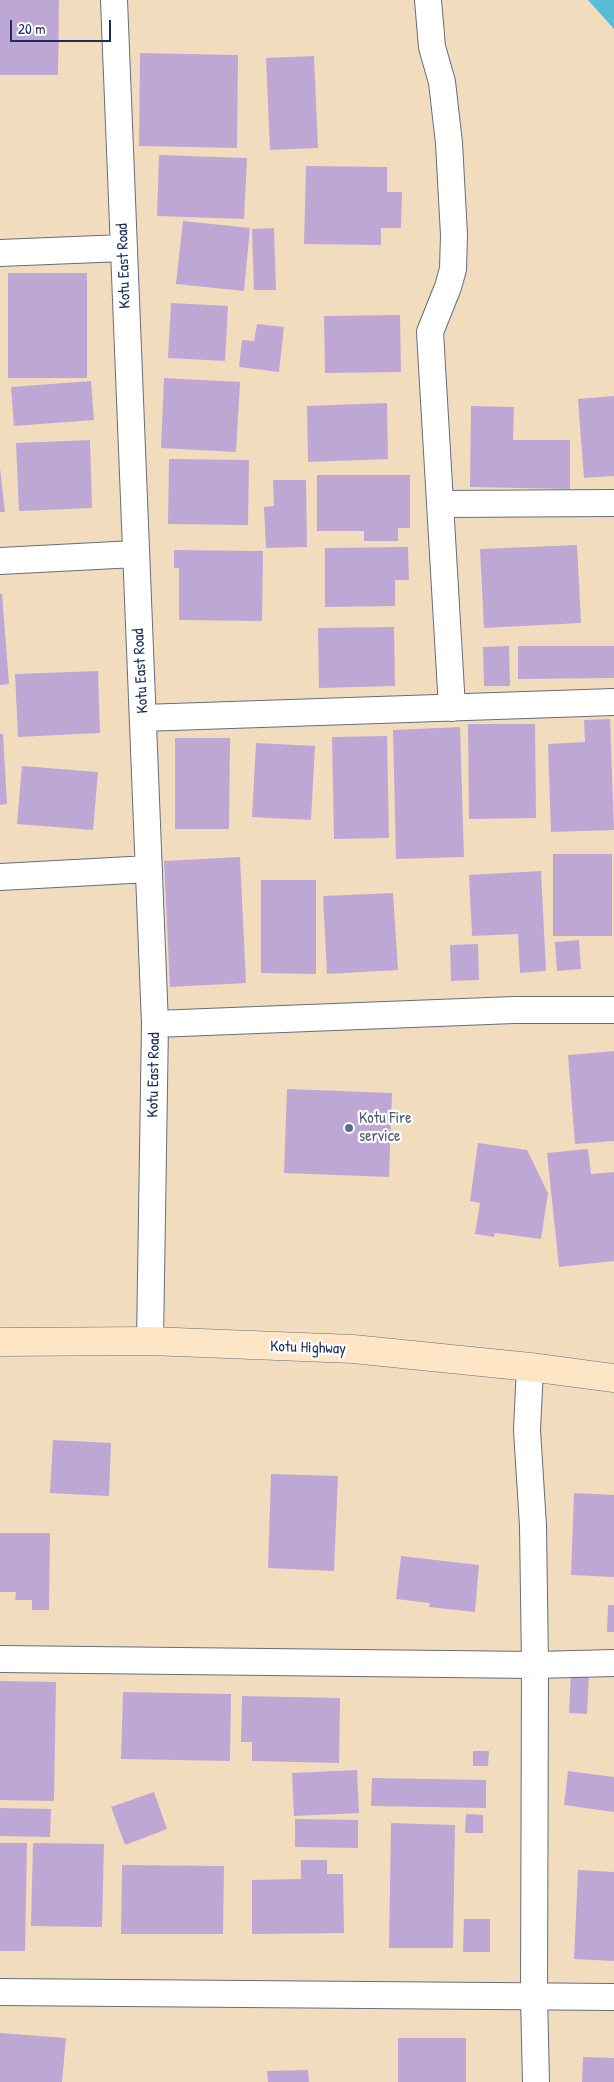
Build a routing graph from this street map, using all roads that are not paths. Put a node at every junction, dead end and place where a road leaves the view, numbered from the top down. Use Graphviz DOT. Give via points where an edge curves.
graph roads {
  1 [pos="114,0"];
  2 [pos="428,0"];
  3 [pos="123,248"];
  4 [pos="0,253"];
  5 [pos="614,503"];
  6 [pos="440,504"];
  7 [pos="135,554"];
  8 [pos="0,561"];
  9 [pos="614,702"];
  10 [pos="452,708"];
  11 [pos="143,718"];
  12 [pos="149,868"];
  13 [pos="0,877"];
  14 [pos="614,1010"];
  15 [pos="155,1024"];
  16 [pos="150,1341"];
  17 [pos="0,1342"];
  18 [pos="530,1367"];
  19 [pos="614,1378"];
  20 [pos="0,1659"];
  21 [pos="614,1663"];
  22 [pos="535,1665"];
  23 [pos="0,1992"];
  24 [pos="534,1997"];
  25 [pos="614,1997"];
  26 [pos="536,2082"];
  1 -- 3 [label="street, Kotu East Road"];
  2 -- 6 [label="street" via="432,47 442,82 449,143 454,236 453,269 430,332"];
  3 -- 4 [label="street"];
  3 -- 7 [label="street, Kotu East Road"];
  5 -- 6 [label="street"];
  6 -- 10 [label="street"];
  7 -- 8 [label="street"];
  7 -- 11 [label="street, Kotu East Road"];
  9 -- 10 [label="street"];
  10 -- 11 [label="street"];
  11 -- 12 [label="street, Kotu East Road"];
  12 -- 13 [label="street"];
  12 -- 15 [label="street, Kotu East Road"];
  14 -- 15 [label="street" via="514,1010"];
  15 -- 16 [label="street, Kotu East Road"];
  16 -- 17 [label="street, Kotu Highway"];
  16 -- 18 [label="street, Kotu Highway" via="352,1349"];
  18 -- 19 [label="street, Kotu Highway"];
  18 -- 22 [label="street" via="527,1430 533,1526"];
  20 -- 22 [label="street"];
  21 -- 22 [label="street"];
  22 -- 24 [label="street"];
  23 -- 24 [label="street"];
  24 -- 25 [label="street"];
  24 -- 26 [label="street"];
}
